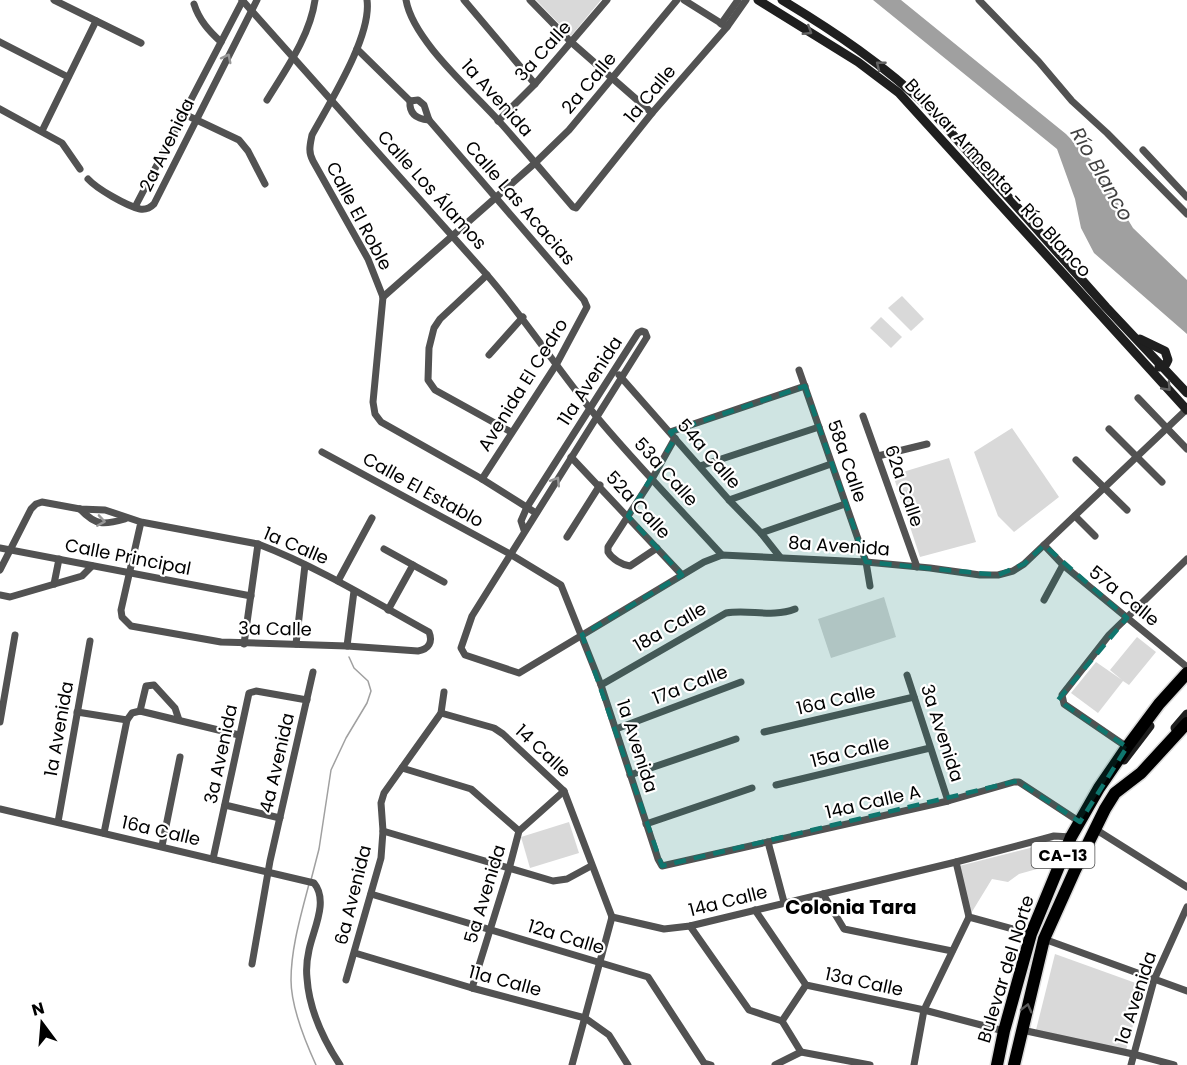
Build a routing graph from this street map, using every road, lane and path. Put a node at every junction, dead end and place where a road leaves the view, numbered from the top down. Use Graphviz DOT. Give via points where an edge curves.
graph roads {
  1 [pos="54,0"];
  2 [pos="242,0"];
  3 [pos="257,0"];
  4 [pos="315,0"];
  5 [pos="367,0"];
  6 [pos="406,0"];
  7 [pos="464,0"];
  8 [pos="530,0"];
  9 [pos="607,0"];
  10 [pos="677,0"];
  11 [pos="684,0"];
  12 [pos="738,0"];
  13 [pos="746,0"];
  14 [pos="758,0"];
  15 [pos="782,0"];
  16 [pos="979,0"];
  17 [pos="194,4"];
  18 [pos="251,10"];
  19 [pos="96,21"];
  20 [pos="724,26"];
  21 [pos="0,42"];
  22 [pos="221,42"];
  23 [pos="571,42"];
  24 [pos="141,43"];
  25 [pos="357,49"];
  26 [pos="293,58"];
  27 [pos="69,77"];
  28 [pos="203,78"];
  29 [pos="612,79"];
  30 [pos="214,84"];
  31 [pos="535,84"];
  32 [pos="267,100"];
  33 [pos="330,100"];
  34 [pos="410,101"];
  35 [pos="0,109"];
  36 [pos="652,113"];
  37 [pos="184,114"];
  38 [pos="196,119"];
  39 [pos="429,120"];
  40 [pos="498,121"];
  41 [pos="42,130"];
  42 [pos="1143,150"];
  43 [pos="958,157"];
  44 [pos="535,163"];
  45 [pos="80,169"];
  46 [pos="88,179"];
  47 [pos="265,184"];
  48 [pos="1187,197"];
  49 [pos="495,198"];
  50 [pos="1012,201"];
  51 [pos="135,207"];
  52 [pos="576,208"];
  53 [pos="1187,214"];
  54 [pos="452,235"];
  55 [pos="488,274"];
  56 [pos="382,297"];
  57 [pos="587,307"];
  58 [pos="523,317"];
  59 [pos="1103,317"];
  60 [pos="489,355"];
  61 [pos="556,365"];
  62 [pos="1162,366"];
  63 [pos="615,370"];
  64 [pos="799,370"];
  65 [pos="621,378"];
  66 [pos="805,386"];
  67 [pos="1187,393"];
  68 [pos="1138,398"];
  69 [pos="590,408"];
  70 [pos="1187,409"];
  71 [pos="597,416"];
  72 [pos="863,416"];
  73 [pos="819,427"];
  74 [pos="1109,429"];
  75 [pos="1166,429"];
  76 [pos="511,432"];
  77 [pos="673,435"];
  78 [pos="927,444"];
  79 [pos="1187,449"];
  80 [pos="322,452"];
  81 [pos="878,456"];
  82 [pos="1137,456"];
  83 [pos="571,457"];
  84 [pos="1076,460"];
  85 [pos="831,464"];
  86 [pos="700,466"];
  87 [pos="652,478"];
  88 [pos="482,479"];
  89 [pos="1162,482"];
  90 [pos="600,485"];
  91 [pos="1105,488"];
  92 [pos="729,500"];
  93 [pos="845,504"];
  94 [pos="527,507"];
  95 [pos="80,509"];
  96 [pos="1127,510"];
  97 [pos="536,513"];
  98 [pos="628,516"];
  99 [pos="1075,516"];
  100 [pos="372,518"];
  101 [pos="126,519"];
  102 [pos="141,522"];
  103 [pos="524,530"];
  104 [pos="761,533"];
  105 [pos="1095,536"];
  106 [pos="567,537"];
  107 [pos="258,544"];
  108 [pos="1044,545"];
  109 [pos="0,548"];
  110 [pos="657,548"];
  111 [pos="384,549"];
  112 [pos="11,550"];
  113 [pos="510,554"];
  114 [pos="722,555"];
  115 [pos="780,557"];
  116 [pos="59,559"];
  117 [pos="1187,559"];
  118 [pos="867,562"];
  119 [pos="305,565"];
  120 [pos="413,565"];
  121 [pos="1063,565"];
  122 [pos="92,566"];
  123 [pos="917,567"];
  124 [pos="0,570"];
  125 [pos="130,573"];
  126 [pos="682,575"];
  127 [pos="338,581"];
  128 [pos="444,582"];
  129 [pos="54,584"];
  130 [pos="870,586"];
  131 [pos="354,591"];
  132 [pos="0,594"];
  133 [pos="251,596"];
  134 [pos="1044,600"];
  135 [pos="795,609"];
  136 [pos="388,610"];
  137 [pos="1127,618"];
  138 [pos="15,635"];
  139 [pos="582,635"];
  140 [pos="90,641"];
  141 [pos="244,644"];
  142 [pos="296,644"];
  143 [pos="430,645"];
  144 [pos="347,646"];
  145 [pos="461,652"];
  146 [pos="1187,667"];
  147 [pos="313,672"];
  148 [pos="1187,673"];
  149 [pos="907,675"];
  150 [pos="1187,680"];
  151 [pos="741,682"];
  152 [pos="601,685"];
  153 [pos="444,692"];
  154 [pos="914,697"];
  155 [pos="307,700"];
  156 [pos="1,709"];
  157 [pos="140,711"];
  158 [pos="77,712"];
  159 [pos="441,713"];
  160 [pos="1187,714"];
  161 [pos="127,720"];
  162 [pos="179,720"];
  163 [pos="0,722"];
  164 [pos="1187,723"];
  165 [pos="616,729"];
  166 [pos="764,732"];
  167 [pos="239,735"];
  168 [pos="736,739"];
  169 [pos="930,747"];
  170 [pos="1127,747"];
  171 [pos="180,757"];
  172 [pos="402,768"];
  173 [pos="630,775"];
  174 [pos="776,785"];
  175 [pos="752,788"];
  176 [pos="1099,788"];
  177 [pos="564,791"];
  178 [pos="1114,794"];
  179 [pos="948,801"];
  180 [pos="225,805"];
  181 [pos="0,809"];
  182 [pos="280,818"];
  183 [pos="58,822"];
  184 [pos="1080,822"];
  185 [pos="646,824"];
  186 [pos="1095,829"];
  187 [pos="383,831"];
  188 [pos="519,831"];
  189 [pos="104,833"];
  190 [pos="1071,837"];
  191 [pos="768,842"];
  192 [pos="162,846"];
  193 [pos="213,859"];
  194 [pos="956,862"];
  195 [pos="591,866"];
  196 [pos="663,866"];
  197 [pos="509,869"];
  198 [pos="268,871"];
  199 [pos="1187,887"];
  200 [pos="371,894"];
  201 [pos="823,894"];
  202 [pos="784,902"];
  203 [pos="1187,908"];
  204 [pos="755,910"];
  205 [pos="1040,911"];
  206 [pos="612,917"];
  207 [pos="969,917"];
  208 [pos="690,926"];
  209 [pos="490,930"];
  210 [pos="1031,934"];
  211 [pos="1044,939"];
  212 [pos="952,951"];
  213 [pos="355,953"];
  214 [pos="600,963"];
  215 [pos="252,964"];
  216 [pos="346,980"];
  217 [pos="1154,980"];
  218 [pos="806,985"];
  219 [pos="471,988"];
  220 [pos="1187,991"];
  221 [pos="924,1011"];
  222 [pos="585,1018"];
  223 [pos="782,1021"];
  224 [pos="1021,1029"];
  225 [pos="1004,1031"];
  226 [pos="801,1052"];
  227 [pos="1133,1054"];
  228 [pos="707,1064"];
  229 [pos="1013,1064"];
  230 [pos="340,1065"];
  231 [pos="572,1065"];
  232 [pos="628,1065"];
  233 [pos="775,1065"];
  234 [pos="870,1065"];
  235 [pos="914,1065"];
  236 [pos="999,1065"];
  237 [pos="1131,1065"];
  238 [pos="1174,1065"];
  1 -- 19 [label="street"];
  2 -- 18 [label="street, Calle Los Álamos"];
  2 -- 22 [label="street, 2a Avenida"];
  3 -- 18 [label="street, 2a Avenida"];
  4 -- 26 [label="street" via="312,19"];
  5 -- 25 [label="street, Calle El Roble" via="367,19"];
  6 -- 40 [label="street, 1a Avenida" via="412,20 427,42"];
  7 -- 31 [label="street"];
  8 -- 23 [label="street"];
  9 -- 23 [label="street, 3a Calle"];
  10 -- 29 [label="street, 2a Calle"];
  11 -- 20 [label="street"];
  12 -- 20 [label="street, 1a Calle"];
  13 -- 20 [label="street, 1a Calle"];
  14 -- 43 [label="main road, Bulevar Armenta - Río Blanco, one-way" via="887,82"];
  50 -- 15 [label="main road, Bulevar Armenta - Río Blanco, one-way" via="900,81 843,37"];
  16 -- 53 [label="street" via="1072,101"];
  17 -- 22 [label="street" via="209,31"];
  18 -- 26 [label="street, Calle Los Álamos"];
  30 -- 18 [label="street, 2a Avenida, one-way"];
  19 -- 24 [label="street"];
  19 -- 27 [label="street"];
  20 -- 36 [label="street, 1a Calle"];
  21 -- 27 [label="street"];
  22 -- 28 [label="street, 2a Avenida"];
  23 -- 29 [label="street"];
  23 -- 31 [label="street, 3a Calle"];
  25 -- 33 [label="street, Calle El Roble"];
  25 -- 34 [label="street, Calle Las Acacias"];
  26 -- 32 [label="street"];
  26 -- 33 [label="street, Calle Los Álamos"];
  27 -- 41 [label="street"];
  28 -- 30 [label="street"];
  28 -- 37 [label="street, 2a Avenida"];
  29 -- 36 [label="street"];
  29 -- 44 [label="street, 2a Calle"];
  30 -- 38 [label="street, 2a Avenida"];
  31 -- 40 [label="street, 3a Calle"];
  33 -- 54 [label="street, Calle Los Álamos"];
  33 -- 56 [label="street, Calle El Roble" via="312,135 310,155 368,259"];
  34 -- 39 [label="street, Calle Las Acacias" via="418,100 424,105"];
  34 -- 39 [label="street, Calle Las Acacias" via="413,115"];
  35 -- 41 [label="street"];
  36 -- 52 [label="street, 1a Calle"];
  37 -- 38 [label="street"];
  37 -- 51 [label="street, 2a Avenida"];
  38 -- 47 [label="street" via="239,140"];
  38 -- 51 [label="street, 2a Avenida" via="154,204 145,209"];
  39 -- 49 [label="street, Calle Las Acacias"];
  40 -- 44 [label="street, 1a Avenida"];
  41 -- 45 [label="street" via="62,143"];
  42 -- 48 [label="street"];
  43 -- 50 [label="main road" via="963,157 995,191"];
  43 -- 59 [label="main road, Bulevar Armenta - Río Blanco"];
  44 -- 49 [label="street, 2a Calle"];
  44 -- 52 [label="street, 1a Avenida"];
  46 -- 51 [label="street" via="96,188"];
  49 -- 54 [label="street, 2a Calle"];
  49 -- 57 [label="street, Calle Las Acacias"];
  50 -- 62 [label="main road, Bulevar Armenta - Río Blanco"];
  54 -- 55 [label="street, Calle Los Álamos"];
  54 -- 56 [label="street, 2a Calle"];
  55 -- 58 [label="street, Calle Los Álamos"];
  55 -- 76 [label="street" via="434,328 428,380 435,390"];
  56 -- 88 [label="street, Calle El Roble" via="375,414 381,422"];
  57 -- 61 [label="street, Avenida El Cedro"];
  58 -- 60 [label="street"];
  58 -- 61 [label="street, Calle Los Álamos"];
  59 -- 62 [label="main road" via="1113,322 1151,365"];
  59 -- 70 [label="main road, Bulevar Armenta - Río Blanco, one-way"];
  61 -- 69 [label="street, Calle Los Álamos"];
  61 -- 76 [label="street, Avenida El Cedro"];
  62 -- 67 [label="main road, Bulevar Armenta - Río Blanco"];
  63 -- 65 [label="street, 54a Calle"];
  63 -- 65 [label="street, 11a Avenida" via="638,333 645,332 647,337"];
  63 -- 69 [label="street, 11a Avenida"];
  64 -- 66 [label="street, 58a Calle"];
  65 -- 71 [label="street, 11a Avenida"];
  65 -- 77 [label="street, 54a Calle"];
  66 -- 73 [label="street, 58a Calle"];
  66 -- 77 [label="street"];
  68 -- 75 [label="street"];
  69 -- 71 [label="street, 53a Calle"];
  69 -- 94 [label="street, 11a Avenida"];
  70 -- 75 [label="street, 8a Avenida"];
  71 -- 83 [label="street, 11a Avenida"];
  71 -- 87 [label="street, 53a Calle"];
  72 -- 81 [label="street, 62a Calle"];
  73 -- 85 [label="street, 58a Calle"];
  73 -- 86 [label="street"];
  74 -- 82 [label="street"];
  75 -- 79 [label="street"];
  75 -- 82 [label="street, 8a Avenida"];
  76 -- 88 [label="street, Avenida El Cedro"];
  77 -- 86 [label="street, 54a Calle"];
  77 -- 87 [label="street"];
  78 -- 81 [label="street"];
  80 -- 113 [label="street, Calle El Establo"];
  81 -- 123 [label="street, 62a Calle"];
  82 -- 89 [label="street"];
  82 -- 91 [label="street, 8a Avenida"];
  83 -- 90 [label="street, 52a Calle"];
  97 -- 83 [label="street, 11a Avenida, one-way"];
  84 -- 91 [label="street"];
  85 -- 92 [label="street"];
  85 -- 93 [label="street, 58a Calle"];
  86 -- 92 [label="street, 54a Calle"];
  87 -- 98 [label="street"];
  87 -- 114 [label="street, 53a Calle"];
  88 -- 94 [label="street, Calle El Roble"];
  90 -- 98 [label="street, 52a Calle"];
  90 -- 106 [label="street"];
  91 -- 96 [label="street"];
  91 -- 99 [label="street, 8a Avenida"];
  92 -- 104 [label="street, 54a Calle"];
  93 -- 104 [label="street"];
  93 -- 118 [label="street, 58a Calle"];
  94 -- 97 [label="street, Calle El Roble"];
  94 -- 103 [label="street, 11a Avenida" via="521,521"];
  95 -- 101 [label="street, 1a Calle" via="105,510"];
  95 -- 101 [label="street, 1a Calle, one-way" via="100,523"];
  95 -- 112 [label="street, 1a Calle" via="36,504"];
  97 -- 103 [label="street, 11a Avenida"];
  98 -- 110 [label="street, 52a Calle"];
  98 -- 110 [label="street" via="608,547 611,556 630,566"];
  99 -- 105 [label="street"];
  99 -- 108 [label="street, 8a Avenida"];
  100 -- 127 [label="street"];
  101 -- 102 [label="street, 1a Calle"];
  102 -- 107 [label="street, 1a Calle"];
  102 -- 125 [label="street"];
  103 -- 113 [label="street, 11a Avenida"];
  104 -- 115 [label="street, 54a Calle"];
  107 -- 119 [label="street, 1a Calle"];
  107 -- 133 [label="street"];
  108 -- 121 [label="street, 57a Calle"];
  108 -- 123 [label="street, 8a Avenida" via="1018,567 998,575"];
  109 -- 112 [label="street, Calle Principal"];
  110 -- 126 [label="street, 52a Calle"];
  111 -- 120 [label="street"];
  112 -- 116 [label="street, Calle Principal"];
  112 -- 124 [label="street"];
  113 -- 139 [label="street, Calle El Establo" via="561,585"];
  113 -- 145 [label="street, 11a Avenida" via="471,616"];
  114 -- 115 [label="street, 8a Avenida"];
  114 -- 126 [label="street, 8a Avenida"];
  115 -- 118 [label="street, 8a Avenida"];
  116 -- 122 [label="street, Calle Principal"];
  116 -- 129 [label="street"];
  117 -- 137 [label="street"];
  118 -- 123 [label="street, 8a Avenida"];
  118 -- 130 [label="street, 58a Calle"];
  119 -- 127 [label="street, 1a Calle"];
  119 -- 142 [label="street"];
  120 -- 128 [label="street"];
  120 -- 136 [label="street"];
  121 -- 134 [label="street"];
  121 -- 137 [label="street, 57a Calle"];
  122 -- 125 [label="street, Calle Principal"];
  122 -- 129 [label="street" via="82,576"];
  125 -- 133 [label="street, Calle Principal"];
  125 -- 141 [label="street, 3a Calle" via="121,610 131,626"];
  126 -- 139 [label="street, 8a Avenida"];
  127 -- 131 [label="street, 1a Calle"];
  129 -- 132 [label="street" via="10,597"];
  131 -- 136 [label="street, 1a Calle"];
  131 -- 144 [label="street"];
  133 -- 141 [label="street"];
  135 -- 152 [label="street, 18a Calle" via="770,614 726,613"];
  136 -- 143 [label="street, 1a Calle" via="429,632"];
  137 -- 146 [label="street, 57a Calle"];
  137 -- 170 [label="street" via="1062,695 1064,704"];
  138 -- 156 [label="street"];
  139 -- 145 [label="street, 8a Avenida" via="519,673"];
  139 -- 152 [label="street, 1a Avenida"];
  140 -- 158 [label="street, 1a Avenida"];
  141 -- 142 [label="street, 3a Calle"];
  142 -- 144 [label="street, 3a Calle"];
  143 -- 144 [label="street, 3a Calle" via="418,651"];
  147 -- 155 [label="street, 4a Avenida"];
  148 -- 170 [label="highway, Bulevar del Norte / CA-13" via="1158,704"];
  149 -- 154 [label="street, 3a Avenida"];
  150 -- 176 [label="main road"];
  151 -- 165 [label="street, 17a Calle"];
  152 -- 165 [label="street, 1a Avenida"];
  153 -- 159 [label="street, 6a Avenida"];
  154 -- 166 [label="street, 16a Calle"];
  154 -- 169 [label="street, 3a Avenida"];
  155 -- 167 [label="street, 3a Avenida" via="251,692"];
  155 -- 182 [label="street, 4a Avenida"];
  156 -- 163 [label="street"];
  157 -- 161 [label="street"];
  157 -- 162 [label="street"];
  157 -- 162 [label="street" via="146,686 154,685 175,708"];
  158 -- 161 [label="street"];
  158 -- 183 [label="street, 1a Avenida"];
  159 -- 172 [label="street, 6a Avenida"];
  159 -- 177 [label="street, 14 Calle" via="503,734"];
  160 -- 178 [label="main road"];
  161 -- 189 [label="street"];
  162 -- 167 [label="street"];
  164 -- 178 [label="highway, Bulevar del Norte / CA-13" via="1141,773"];
  165 -- 173 [label="street, 1a Avenida"];
  167 -- 180 [label="street, 3a Avenida"];
  168 -- 173 [label="street"];
  169 -- 174 [label="street, 15a Calle"];
  169 -- 179 [label="street, 3a Avenida"];
  170 -- 176 [label="highway, Bulevar del Norte / CA-13"];
  171 -- 192 [label="street"];
  172 -- 187 [label="street, 6a Avenida" via="382,798"];
  172 -- 188 [label="street" via="471,789"];
  173 -- 185 [label="street, 1a Avenida"];
  175 -- 185 [label="street"];
  176 -- 184 [label="highway, Bulevar del Norte / CA-13"];
  177 -- 188 [label="street, 5a Avenida"];
  177 -- 195 [label="street, 14 Calle"];
  178 -- 186 [label="highway, Bulevar del Norte / CA-13"];
  179 -- 184 [label="street, 14a Calle A" via="1019,782"];
  179 -- 191 [label="street, 14a Calle A"];
  180 -- 182 [label="street"];
  180 -- 193 [label="street, 3a Avenida"];
  181 -- 183 [label="street, 16a Calle"];
  182 -- 198 [label="street, 4a Avenida"];
  183 -- 189 [label="street, 16a Calle"];
  184 -- 190 [label="highway, Bulevar del Norte / CA-13"];
  185 -- 196 [label="street, 1a Avenida"];
  186 -- 199 [label="street"];
  186 -- 211 [label="highway, Bulevar del Norte / CA-13"];
  187 -- 197 [label="street"];
  187 -- 200 [label="street, 6a Avenida" via="381,858"];
  188 -- 197 [label="street, 5a Avenida"];
  189 -- 192 [label="street, 16a Calle"];
  190 -- 194 [label="street, 14a Calle" via="1054,836"];
  190 -- 205 [label="highway, Bulevar del Norte / CA-13"];
  191 -- 196 [label="street, 14a Calle A"];
  191 -- 202 [label="street"];
  192 -- 193 [label="street, 16a Calle"];
  193 -- 198 [label="street, 16a Calle"];
  194 -- 201 [label="street, 14a Calle"];
  194 -- 207 [label="street"];
  195 -- 197 [label="street" via="567,879 553,881"];
  195 -- 206 [label="street, 14 Calle"];
  197 -- 209 [label="street, 5a Avenida"];
  198 -- 215 [label="street, 4a Avenida"];
  198 -- 230 [label="street, 16a Calle" via="314,883 320,892 308,952 307,981 314,1013"];
  200 -- 209 [label="street, 12a Calle"];
  200 -- 213 [label="street, 6a Avenida"];
  201 -- 202 [label="street, 14a Calle"];
  201 -- 212 [label="street" via="844,929"];
  202 -- 204 [label="street, 14a Calle"];
  203 -- 217 [label="street, 1a Avenida"];
  204 -- 208 [label="street, 14a Calle"];
  204 -- 218 [label="street, 13a Calle"];
  205 -- 210 [label="highway, Bulevar del Norte / CA-13"];
  205 -- 236 [label="highway"];
  206 -- 208 [label="street, 14a Calle" via="664,930"];
  206 -- 214 [label="street"];
  207 -- 210 [label="street"];
  207 -- 212 [label="street"];
  208 -- 223 [label="street" via="749,1010"];
  209 -- 214 [label="street, 12a Calle"];
  209 -- 219 [label="street, 5a Avenida"];
  210 -- 225 [label="highway, Bulevar del Norte / CA-13"];
  211 -- 217 [label="street"];
  224 -- 211 [label="highway, Bulevar del Norte / CA-13, one-way"];
  212 -- 221 [label="street"];
  213 -- 216 [label="street, 6a Avenida"];
  213 -- 219 [label="street, 11a Calle"];
  214 -- 222 [label="street"];
  214 -- 228 [label="street, 12a Calle" via="650,979"];
  217 -- 220 [label="street"];
  217 -- 227 [label="street, 1a Avenida"];
  218 -- 221 [label="street, 13a Calle"];
  218 -- 223 [label="street"];
  219 -- 222 [label="street, 11a Calle"];
  221 -- 225 [label="street, 13a Calle"];
  221 -- 235 [label="street"];
  222 -- 231 [label="street"];
  222 -- 232 [label="street, 11a Calle" via="609,1035"];
  223 -- 226 [label="street"];
  224 -- 227 [label="street"];
  224 -- 229 [label="highway, Bulevar del Norte / CA-13"];
  225 -- 236 [label="highway, Bulevar del Norte / CA-13"];
  226 -- 233 [label="street"];
  226 -- 234 [label="street"];
  227 -- 237 [label="street, 1a Avenida"];
  227 -- 238 [label="street"];
}
